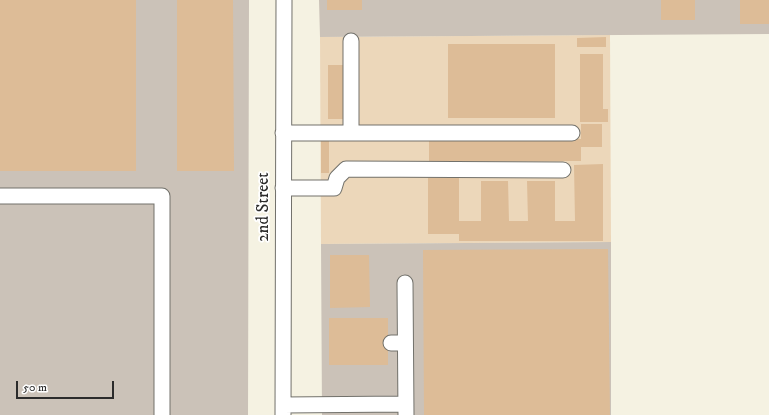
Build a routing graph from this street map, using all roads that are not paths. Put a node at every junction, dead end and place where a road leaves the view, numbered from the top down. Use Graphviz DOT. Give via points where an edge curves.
graph roads {
  1 [pos="284,0"];
  2 [pos="351,41"];
  3 [pos="284,133"];
  4 [pos="351,133"];
  5 [pos="572,133"];
  6 [pos="563,170"];
  7 [pos="284,188"];
  8 [pos="0,196"];
  9 [pos="405,283"];
  10 [pos="283,410"];
  11 [pos="406,410"];
  12 [pos="162,415"];
  1 -- 3 [label="street, 2nd Street"];
  2 -- 4 [label="street"];
  3 -- 4 [label="street"];
  3 -- 7 [label="street, 2nd Street"];
  4 -- 5 [label="street"];
  6 -- 7 [label="street" via="346,169 337,178 334,188"];
  7 -- 10 [label="street, 2nd Street"];
  8 -- 12 [label="street" via="162,196"];
  9 -- 11 [label="street" via="398,343"];
  10 -- 11 [label="street"];
}
